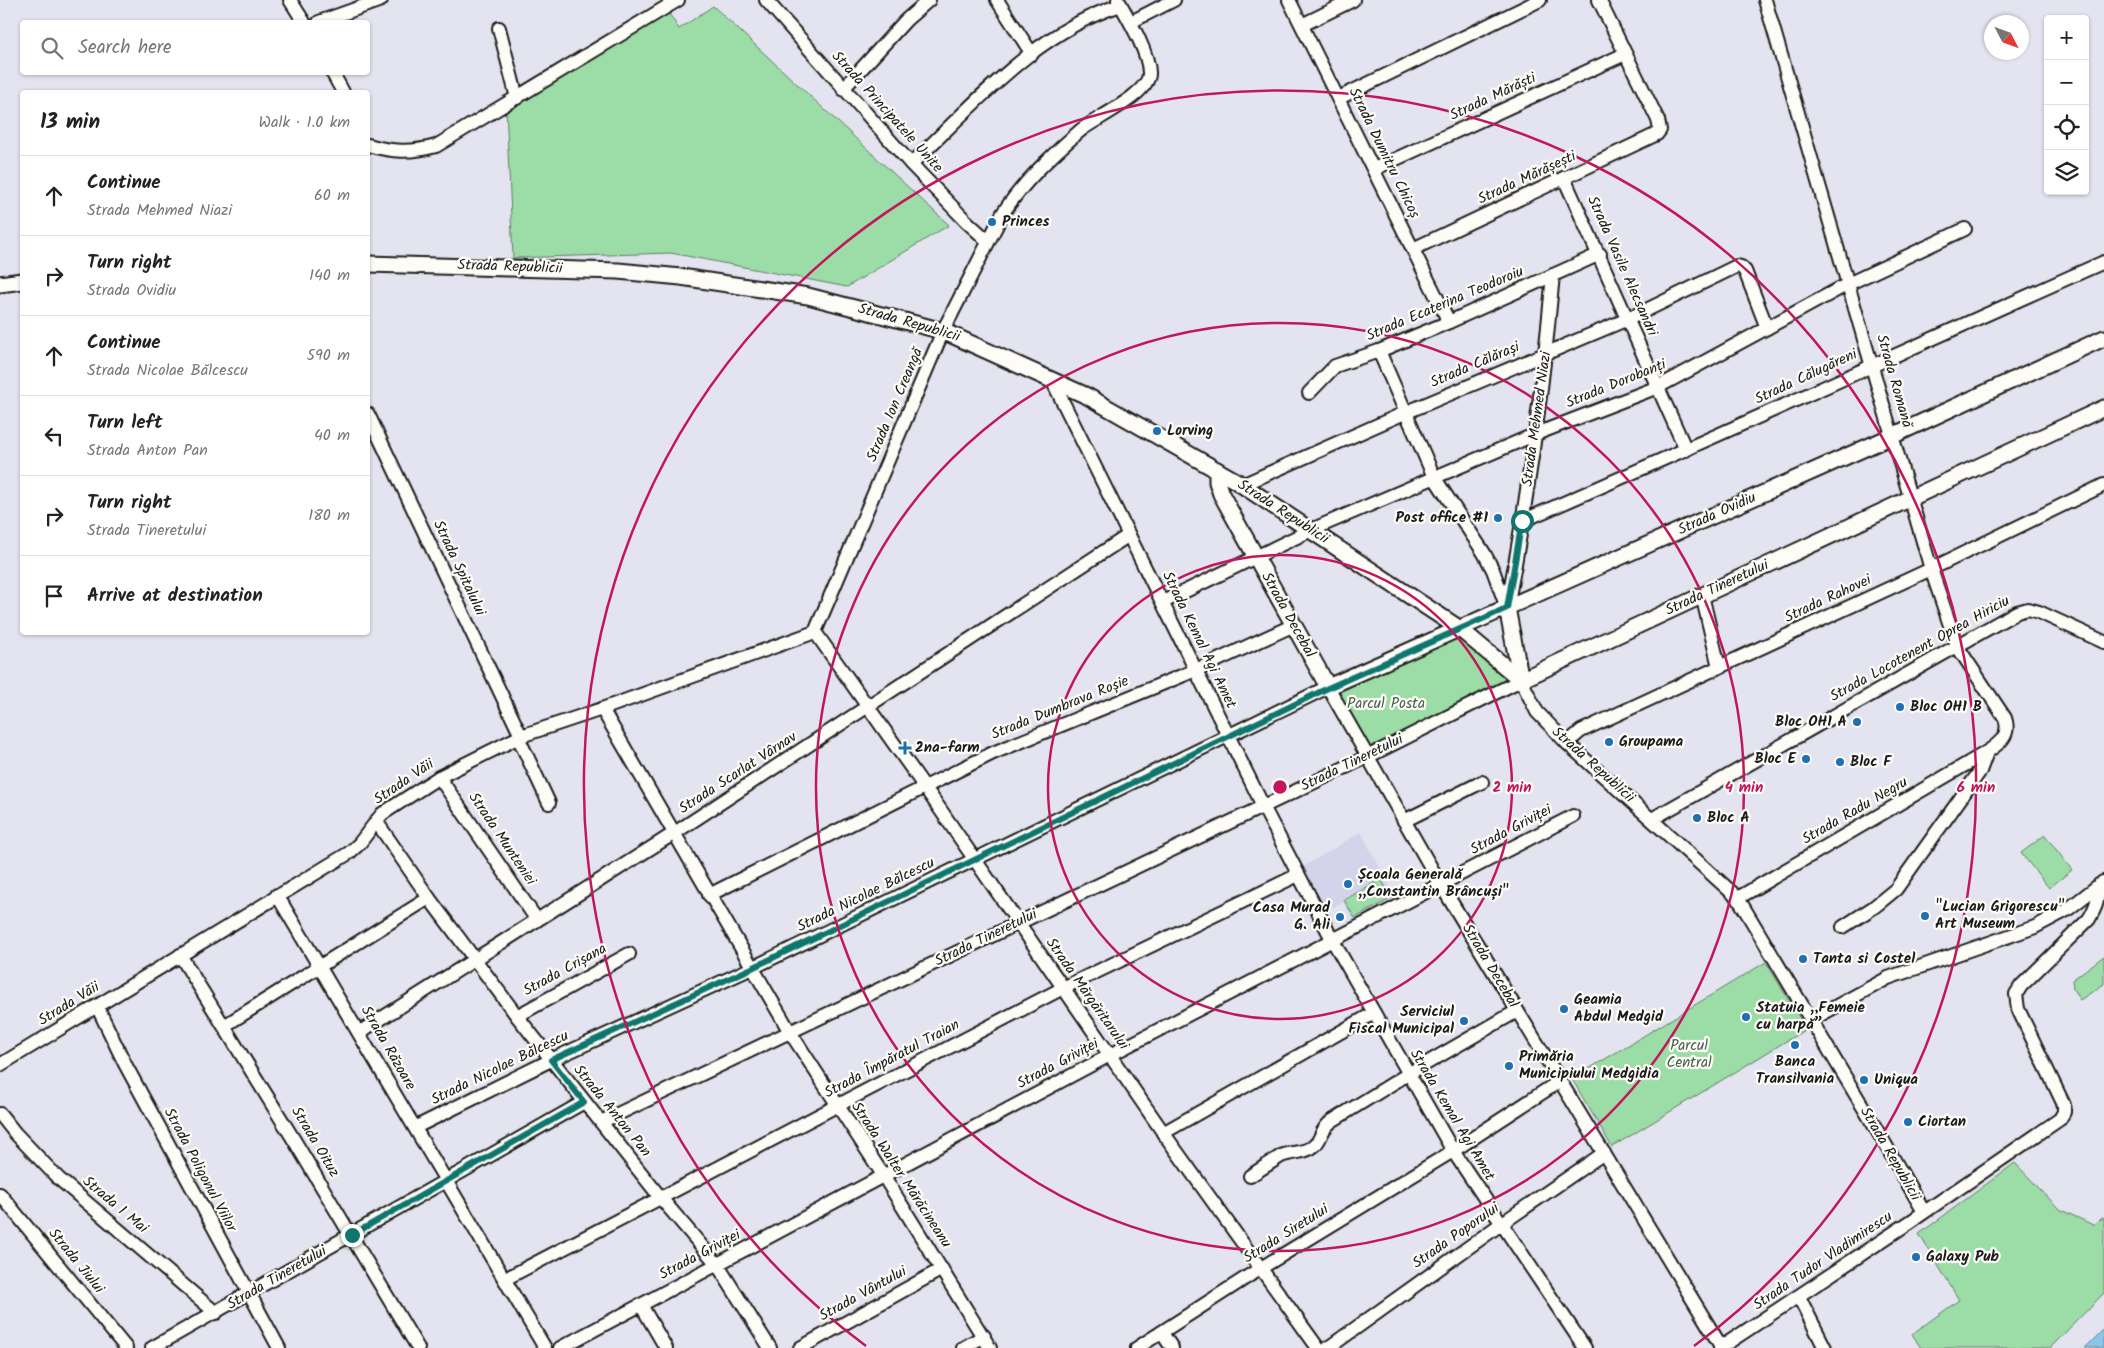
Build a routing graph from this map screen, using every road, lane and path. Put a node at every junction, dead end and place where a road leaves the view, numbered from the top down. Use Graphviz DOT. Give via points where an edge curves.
graph roads {
  1 [pos="290,0"];
  2 [pos="380,0"];
  3 [pos="678,0"];
  4 [pos="766,0"];
  5 [pos="929,0"];
  6 [pos="997,0"];
  7 [pos="1174,0"];
  8 [pos="1289,0"];
  9 [pos="1353,0"];
  10 [pos="1540,0"];
  11 [pos="1599,0"];
  12 [pos="1766,0"];
  13 [pos="1120,3"];
  14 [pos="303,20"];
  15 [pos="325,20"];
  16 [pos="1131,22"];
  17 [pos="1302,25"];
  18 [pos="500,28"];
  19 [pos="1032,54"];
  20 [pos="1625,54"];
  21 [pos="334,75"];
  22 [pos="843,89"];
  23 [pos="343,90"];
  24 [pos="517,98"];
  25 [pos="1339,98"];
  26 [pos="370,146"];
  27 [pos="911,164"];
  28 [pos="1374,170"];
  29 [pos="1564,178"];
  30 [pos="1965,229"];
  31 [pos="988,241"];
  32 [pos="1413,249"];
  33 [pos="1600,254"];
  34 [pos="2104,262"];
  35 [pos="370,264"];
  36 [pos="1553,275"];
  37 [pos="20,281"];
  38 [pos="0,284"];
  39 [pos="1848,284"];
  40 [pos="1628,319"];
  41 [pos="1449,322"];
  42 [pos="1767,328"];
  43 [pos="943,331"];
  44 [pos="2104,338"];
  45 [pos="1379,351"];
  46 [pos="1546,353"];
  47 [pos="1873,364"];
  48 [pos="1052,380"];
  49 [pos="1658,387"];
  50 [pos="1309,393"];
  51 [pos="2104,408"];
  52 [pos="1407,412"];
  53 [pos="370,418"];
  54 [pos="1536,434"];
  55 [pos="1892,436"];
  56 [pos="1686,450"];
  57 [pos="1217,470"];
  58 [pos="1434,477"];
  59 [pos="2104,484"];
  60 [pos="1242,485"];
  61 [pos="1910,499"];
  62 [pos="1522,521"];
  63 [pos="1311,530"];
  64 [pos="1129,536"];
  65 [pos="1256,557"];
  66 [pos="1932,568"];
  67 [pos="1512,581"];
  68 [pos="1702,595"];
  69 [pos="1529,598"];
  70 [pos="1163,602"];
  71 [pos="1507,608"];
  72 [pos="1294,625"];
  73 [pos="1460,628"];
  74 [pos="815,632"];
  75 [pos="2104,642"];
  76 [pos="1957,646"];
  77 [pos="1719,667"];
  78 [pos="1196,670"];
  79 [pos="1521,680"];
  80 [pos="1328,688"];
  81 [pos="869,707"];
  82 [pos="602,709"];
  83 [pos="1229,736"];
  84 [pos="519,737"];
  85 [pos="1566,743"];
  86 [pos="1987,752"];
  87 [pos="1367,757"];
  88 [pos="439,776"];
  89 [pos="1482,782"];
  90 [pos="924,786"];
  91 [pos="549,803"];
  92 [pos="1263,805"];
  93 [pos="1574,816"];
  94 [pos="1652,819"];
  95 [pos="376,820"];
  96 [pos="1404,821"];
  97 [pos="673,834"];
  98 [pos="975,860"];
  99 [pos="1298,875"];
  100 [pos="2101,884"];
  101 [pos="1441,885"];
  102 [pos="277,895"];
  103 [pos="709,895"];
  104 [pos="429,898"];
  105 [pos="1738,898"];
  106 [pos="538,920"];
  107 [pos="1018,923"];
  108 [pos="1843,927"];
  109 [pos="1334,941"];
  110 [pos="630,954"];
  111 [pos="180,955"];
  112 [pos="474,960"];
  113 [pos="320,966"];
  114 [pos="752,968"];
  115 [pos="1063,988"];
  116 [pos="97,1006"];
  117 [pos="1517,1011"];
  118 [pos="1374,1013"];
  119 [pos="517,1016"];
  120 [pos="1811,1020"];
  121 [pos="224,1026"];
  122 [pos="360,1032"];
  123 [pos="790,1032"];
  124 [pos="1110,1055"];
  125 [pos="551,1060"];
  126 [pos="0,1066"];
  127 [pos="1408,1074"];
  128 [pos="1560,1081"];
  129 [pos="584,1102"];
  130 [pos="838,1105"];
  131 [pos="0,1114"];
  132 [pos="601,1122"];
  133 [pos="416,1127"];
  134 [pos="1163,1133"];
  135 [pos="1452,1151"];
  136 [pos="1604,1153"];
  137 [pos="883,1175"];
  138 [pos="1250,1176"];
  139 [pos="447,1180"];
  140 [pos="0,1194"];
  141 [pos="660,1197"];
  142 [pos="1924,1212"];
  143 [pos="1501,1224"];
  144 [pos="352,1235"];
  145 [pos="718,1264"];
  146 [pos="1261,1268"];
  147 [pos="942,1269"];
  148 [pos="505,1279"];
  149 [pos="249,1294"];
  150 [pos="1799,1297"];
  151 [pos="641,1305"];
  152 [pos="216,1312"];
  153 [pos="1162,1332"];
  154 [pos="984,1336"];
  155 [pos="126,1348"];
  156 [pos="152,1348"];
  157 [pos="279,1348"];
  158 [pos="418,1348"];
  159 [pos="545,1348"];
  160 [pos="560,1348"];
  161 [pos="666,1348"];
  162 [pos="770,1348"];
  163 [pos="800,1348"];
  164 [pos="963,1348"];
  165 [pos="990,1348"];
  166 [pos="1137,1348"];
  167 [pos="1172,1348"];
  168 [pos="1318,1348"];
  169 [pos="1328,1348"];
  170 [pos="1585,1348"];
  171 [pos="1721,1348"];
  172 [pos="1825,1348"];
  1 -- 14 [label="street"];
  2 -- 15 [label="street"];
  3 -- 24 [label="street"];
  4 -- 22 [label="street, Strada Principatele Unite"];
  5 -- 22 [label="street" via="906,20"];
  6 -- 19 [label="street"];
  7 -- 16 [label="street"];
  8 -- 17 [label="street, Strada Dumitru Chicoș"];
  9 -- 17 [label="street"];
  10 -- 25 [label="street"];
  11 -- 20 [label="street"];
  12 -- 39 [label="street, Strada Romană"];
  13 -- 16 [label="street"];
  13 -- 19 [label="street" via="1069,26"];
  16 -- 31 [label="street, Strada Ion Creangă" via="1145,56 1148,82 1134,96 1083,129 1051,157 1014,197"];
  17 -- 25 [label="street, Strada Dumitru Chicoș"];
  18 -- 24 [label="street"];
  19 -- 27 [label="street"];
  20 -- 28 [label="street, Strada Mărăști"];
  20 -- 29 [label="street, Strada Mărășești" via="1660,130 1654,137"];
  21 -- 23 [label="street"];
  22 -- 27 [label="street, Strada Principatele Unite"];
  24 -- 26 [label="street" via="436,146 402,152"];
  25 -- 28 [label="street, Strada Dumitru Chicoș"];
  27 -- 31 [label="street, Strada Principatele Unite"];
  28 -- 32 [label="street, Strada Dumitru Chicoș"];
  29 -- 32 [label="street, Strada Mărășești"];
  29 -- 33 [label="street, Strada Vasile Alecsandri"];
  30 -- 39 [label="street, Strada Dorobanți"];
  31 -- 43 [label="street, Strada Ion Creangă"];
  32 -- 41 [label="street, Strada Dumitru Chicoș"];
  33 -- 36 [label="street, Strada Ecaterina Teodoroiu"];
  33 -- 40 [label="street, Strada Vasile Alecsandri"];
  34 -- 47 [label="street, Strada Călugăreni"];
  35 -- 43 [label="main road, Strada Republicii" via="608,271 681,277 808,296"];
  36 -- 41 [label="street, Strada Ecaterina Teodoroiu"];
  36 -- 46 [label="street, Strada Mehmed Niazi"];
  37 -- 38 [label="main road"];
  39 -- 42 [label="street, Strada Dorobanți"];
  39 -- 47 [label="street, Strada Romană"];
  40 -- 42 [label="street, Strada Călărași" via="1737,266 1746,271"];
  40 -- 46 [label="street, Strada Călărași"];
  40 -- 49 [label="street, Strada Vasile Alecsandri"];
  41 -- 45 [label="street, Strada Ecaterina Teodoroiu"];
  42 -- 49 [label="street, Strada Dorobanți"];
  43 -- 48 [label="main road, Strada Republicii"];
  43 -- 74 [label="street, Strada Ion Creangă"];
  44 -- 55 [label="main road, Strada Ovidiu"];
  45 -- 50 [label="street, Strada Ecaterina Teodoroiu" via="1335,366"];
  45 -- 52 [label="street"];
  46 -- 52 [label="street, Strada Călărași"];
  46 -- 54 [label="street, Strada Mehmed Niazi"];
  47 -- 55 [label="street, Strada Romană"];
  47 -- 56 [label="street, Strada Călugăreni"];
  48 -- 57 [label="main road, Strada Republicii" via="1087,396"];
  48 -- 64 [label="street, Strada Kemal Agi Amet"];
  49 -- 54 [label="street, Strada Dorobanți"];
  49 -- 56 [label="street, Strada Vasile Alecsandri"];
  51 -- 61 [label="main road, Strada Tineretului"];
  52 -- 58 [label="street"];
  52 -- 60 [label="street, Strada Călărași"];
  53 -- 84 [label="street, Strada Spitalului"];
  54 -- 58 [label="street, Strada Dorobanți"];
  54 -- 62 [label="street, Strada Mehmed Niazi"];
  55 -- 61 [label="street, Strada Romană"];
  55 -- 69 [label="main road, Strada Ovidiu"];
  56 -- 62 [label="street, Strada Călugăreni"];
  57 -- 60 [label="main road, Strada Republicii"];
  57 -- 65 [label="main road, Strada Decebal" via="1221,494"];
  58 -- 63 [label="street, Strada Dorobanți"];
  58 -- 71 [label="street" via="1484,553"];
  59 -- 66 [label="street, Strada Rahovei"];
  60 -- 63 [label="main road, Strada Republicii"];
  61 -- 66 [label="street, Strada Romană"];
  61 -- 68 [label="main road, Strada Tineretului"];
  62 -- 67 [label="street, Strada Mehmed Niazi"];
  63 -- 65 [label="street, Strada Dorobanți"];
  63 -- 73 [label="main road, Strada Republicii"];
  64 -- 70 [label="street, Strada Kemal Agi Amet"];
  64 -- 81 [label="street, Strada Scarlat Vârnav"];
  65 -- 70 [label="street, Strada Dorobanți"];
  65 -- 72 [label="main road, Strada Decebal"];
  66 -- 76 [label="street, Strada Romană"];
  66 -- 77 [label="street, Strada Rahovei"];
  67 -- 69 [label="street" via="1520,593"];
  67 -- 71 [label="street, Strada Mehmed Niazi"];
  68 -- 77 [label="street"];
  68 -- 79 [label="main road, Strada Tineretului"];
  69 -- 71 [label="main road, Strada Ovidiu"];
  70 -- 78 [label="street, Strada Kemal Agi Amet"];
  71 -- 73 [label="main road, Strada Ovidiu"];
  71 -- 79 [label="main road, Strada Mehmed Niazi"];
  72 -- 78 [label="street, Strada Dumbrava Roșie"];
  72 -- 80 [label="main road, Strada Decebal"];
  73 -- 79 [label="main road, Strada Republicii"];
  73 -- 80 [label="main road, Strada Ovidiu"];
  74 -- 81 [label="street, Strada Mărgăritarului"];
  74 -- 82 [label="street, Strada Văii"];
  75 -- 76 [label="street, Strada Locotenent Oprea Hiriciu" via="2028,609"];
  76 -- 86 [label="street, Strada Romană" via="2008,725 2003,739"];
  76 -- 94 [label="street, Strada Locotenent Oprea Hiriciu"];
  77 -- 85 [label="street, Strada Rahovei" via="1581,731"];
  78 -- 83 [label="street, Strada Kemal Agi Amet"];
  78 -- 90 [label="street, Strada Dumbrava Roșie" via="993,753"];
  79 -- 85 [label="street, Strada Republicii" via="1537,712"];
  79 -- 87 [label="street, Strada Tineretului"];
  80 -- 83 [label="street, Strada Nicolae Bălcescu"];
  80 -- 87 [label="street, Strada Decebal"];
  81 -- 90 [label="street, Strada Mărgăritarului"];
  81 -- 97 [label="street, Strada Scarlat Vârnav"];
  82 -- 84 [label="street, Strada Văii"];
  82 -- 97 [label="street, Strada Walter Mărăcineanu"];
  83 -- 92 [label="street, Strada Kemal Agi Amet"];
  83 -- 98 [label="street, Strada Nicolae Bălcescu"];
  84 -- 88 [label="street, Strada Văii"];
  84 -- 91 [label="street"];
  85 -- 94 [label="street, Strada Republicii"];
  86 -- 105 [label="street, Strada Radu Negru"];
  86 -- 108 [label="street" via="1980,771 1907,876 1884,899"];
  87 -- 92 [label="street, Strada Tineretului"];
  87 -- 96 [label="street, Strada Decebal"];
  88 -- 95 [label="street, Strada Văii"];
  88 -- 106 [label="street, Strada Munteniei"];
  89 -- 96 [label="street"];
  90 -- 98 [label="street, Strada Mărgăritarului"];
  90 -- 103 [label="street, Strada Dumbrava Roșie"];
  92 -- 99 [label="street, Strada Kemal Agi Amet"];
  92 -- 107 [label="street, Strada Tineretului"];
  93 -- 101 [label="street, Strada Griviței"];
  94 -- 105 [label="street, Strada Republicii"];
  95 -- 102 [label="street, Strada Văii" via="350,853"];
  95 -- 104 [label="street, Strada Anton Pan"];
  96 -- 101 [label="street, Strada Decebal"];
  97 -- 103 [label="street, Strada Walter Mărăcineanu"];
  97 -- 106 [label="street, Strada Scarlat Vârnav"];
  98 -- 107 [label="street, Strada Mărgăritarului"];
  98 -- 114 [label="street, Strada Nicolae Bălcescu"];
  99 -- 109 [label="street, Strada Kemal Agi Amet"];
  99 -- 115 [label="street, Strada Împăratul Traian"];
  100 -- 120 [label="street" via="2067,910 2035,927 1888,978"];
  100 -- 142 [label="street, Strada Tudor Vladimirescu" via="2096,909 2016,994 2018,1009 2064,1105 2064,1112 2060,1119"];
  101 -- 109 [label="street, Strada Griviței"];
  101 -- 117 [label="street, Strada Decebal"];
  102 -- 111 [label="street, Strada Văii"];
  102 -- 113 [label="street, Strada Răzoare"];
  103 -- 114 [label="street, Strada Walter Mărăcineanu"];
  104 -- 112 [label="street, Strada Anton Pan"];
  104 -- 113 [label="street"];
  105 -- 120 [label="street, Strada Republicii"];
  106 -- 112 [label="street, Strada Scarlat Vârnav"];
  107 -- 115 [label="street, Strada Mărgăritarului"];
  107 -- 123 [label="street, Strada Tineretului"];
  109 -- 118 [label="street, Strada Kemal Agi Amet"];
  109 -- 124 [label="street, Strada Griviței"];
  110 -- 119 [label="street, Strada Crișana"];
  111 -- 116 [label="street, Strada Văii"];
  111 -- 121 [label="street, Strada Oituz"];
  112 -- 119 [label="street, Strada Anton Pan"];
  112 -- 122 [label="street, Strada Scarlat Vârnav"];
  113 -- 121 [label="street"];
  113 -- 122 [label="street, Strada Răzoare"];
  114 -- 123 [label="street, Strada Walter Mărăcineanu"];
  114 -- 125 [label="street, Strada Nicolae Bălcescu"];
  115 -- 124 [label="street, Strada Mărgăritarului"];
  115 -- 130 [label="street, Strada Împăratul Traian"];
  116 -- 126 [label="street, Strada Văii"];
  116 -- 149 [label="street, Strada Poligonul Viilor" via="124,1064"];
  117 -- 127 [label="street"];
  117 -- 128 [label="street, Strada Decebal"];
  118 -- 127 [label="street, Strada Kemal Agi Amet"];
  118 -- 134 [label="street"];
  119 -- 125 [label="street, Strada Anton Pan"];
  120 -- 142 [label="street, Strada Republicii"];
  121 -- 144 [label="street, Strada Oituz"];
  122 -- 133 [label="street, Strada Răzoare"];
  123 -- 130 [label="street, Strada Walter Mărăcineanu"];
  123 -- 132 [label="street, Strada Tineretului"];
  124 -- 134 [label="street, Strada Mărgăritarului"];
  124 -- 137 [label="street, Strada Griviței"];
  125 -- 129 [label="street, Strada Anton Pan"];
  125 -- 133 [label="street, Strada Nicolae Bălcescu"];
  127 -- 135 [label="street, Strada Kemal Agi Amet"];
  127 -- 138 [label="street" via="1327,1125 1313,1146 1300,1153 1281,1156"];
  128 -- 135 [label="street, Strada Siretului"];
  128 -- 136 [label="street, Strada Decebal"];
  129 -- 132 [label="street, Strada Anton Pan"];
  129 -- 139 [label="street, Strada Tineretului"];
  130 -- 137 [label="street, Strada Walter Mărăcineanu"];
  130 -- 141 [label="street, Strada Împăratul Traian"];
  131 -- 152 [label="street, Strada 1 Mai" via="58,1178"];
  132 -- 141 [label="street, Strada Anton Pan"];
  133 -- 139 [label="street, Strada Răzoare"];
  134 -- 146 [label="street, Strada Mărgăritarului"];
  135 -- 143 [label="street, Strada Kemal Agi Amet"];
  135 -- 146 [label="street, Strada Siretului"];
  136 -- 143 [label="street, Strada Poporului"];
  136 -- 171 [label="street, Strada Decebal"];
  137 -- 145 [label="street, Strada Griviței"];
  137 -- 147 [label="street, Strada Walter Mărăcineanu"];
  139 -- 144 [label="street, Strada Tineretului"];
  139 -- 148 [label="street, Strada Răzoare"];
  140 -- 155 [label="street, Strada Jiului"];
  141 -- 145 [label="street, Strada Anton Pan"];
  141 -- 148 [label="street, Strada Împăratul Traian"];
  142 -- 150 [label="street, Strada Tudor Vladimirescu"];
  143 -- 169 [label="street, Strada Poporului"];
  143 -- 170 [label="street, Strada Kemal Agi Amet"];
  144 -- 149 [label="street, Strada Tineretului"];
  144 -- 158 [label="street, Strada Oituz"];
  145 -- 151 [label="street, Strada Griviței"];
  145 -- 162 [label="street, Strada Anton Pan"];
  146 -- 153 [label="street, Strada Siretului"];
  146 -- 168 [label="street, Strada Mărgăritarului"];
  147 -- 154 [label="street, Strada Walter Mărăcineanu"];
  147 -- 163 [label="street, Strada Vântului"];
  148 -- 159 [label="street, Strada Răzoare"];
  149 -- 152 [label="street, Strada Tineretului"];
  149 -- 157 [label="street, Strada Poligonul Viilor"];
  150 -- 171 [label="street, Strada Tudor Vladimirescu"];
  150 -- 172 [label="street"];
  151 -- 160 [label="street, Strada Griviței"];
  151 -- 161 [label="street"];
  152 -- 156 [label="street, Strada Tineretului"];
  153 -- 166 [label="street, Strada Siretului"];
  153 -- 167 [label="street"];
  154 -- 164 [label="street"];
  154 -- 165 [label="street, Strada Walter Mărăcineanu"];
}
